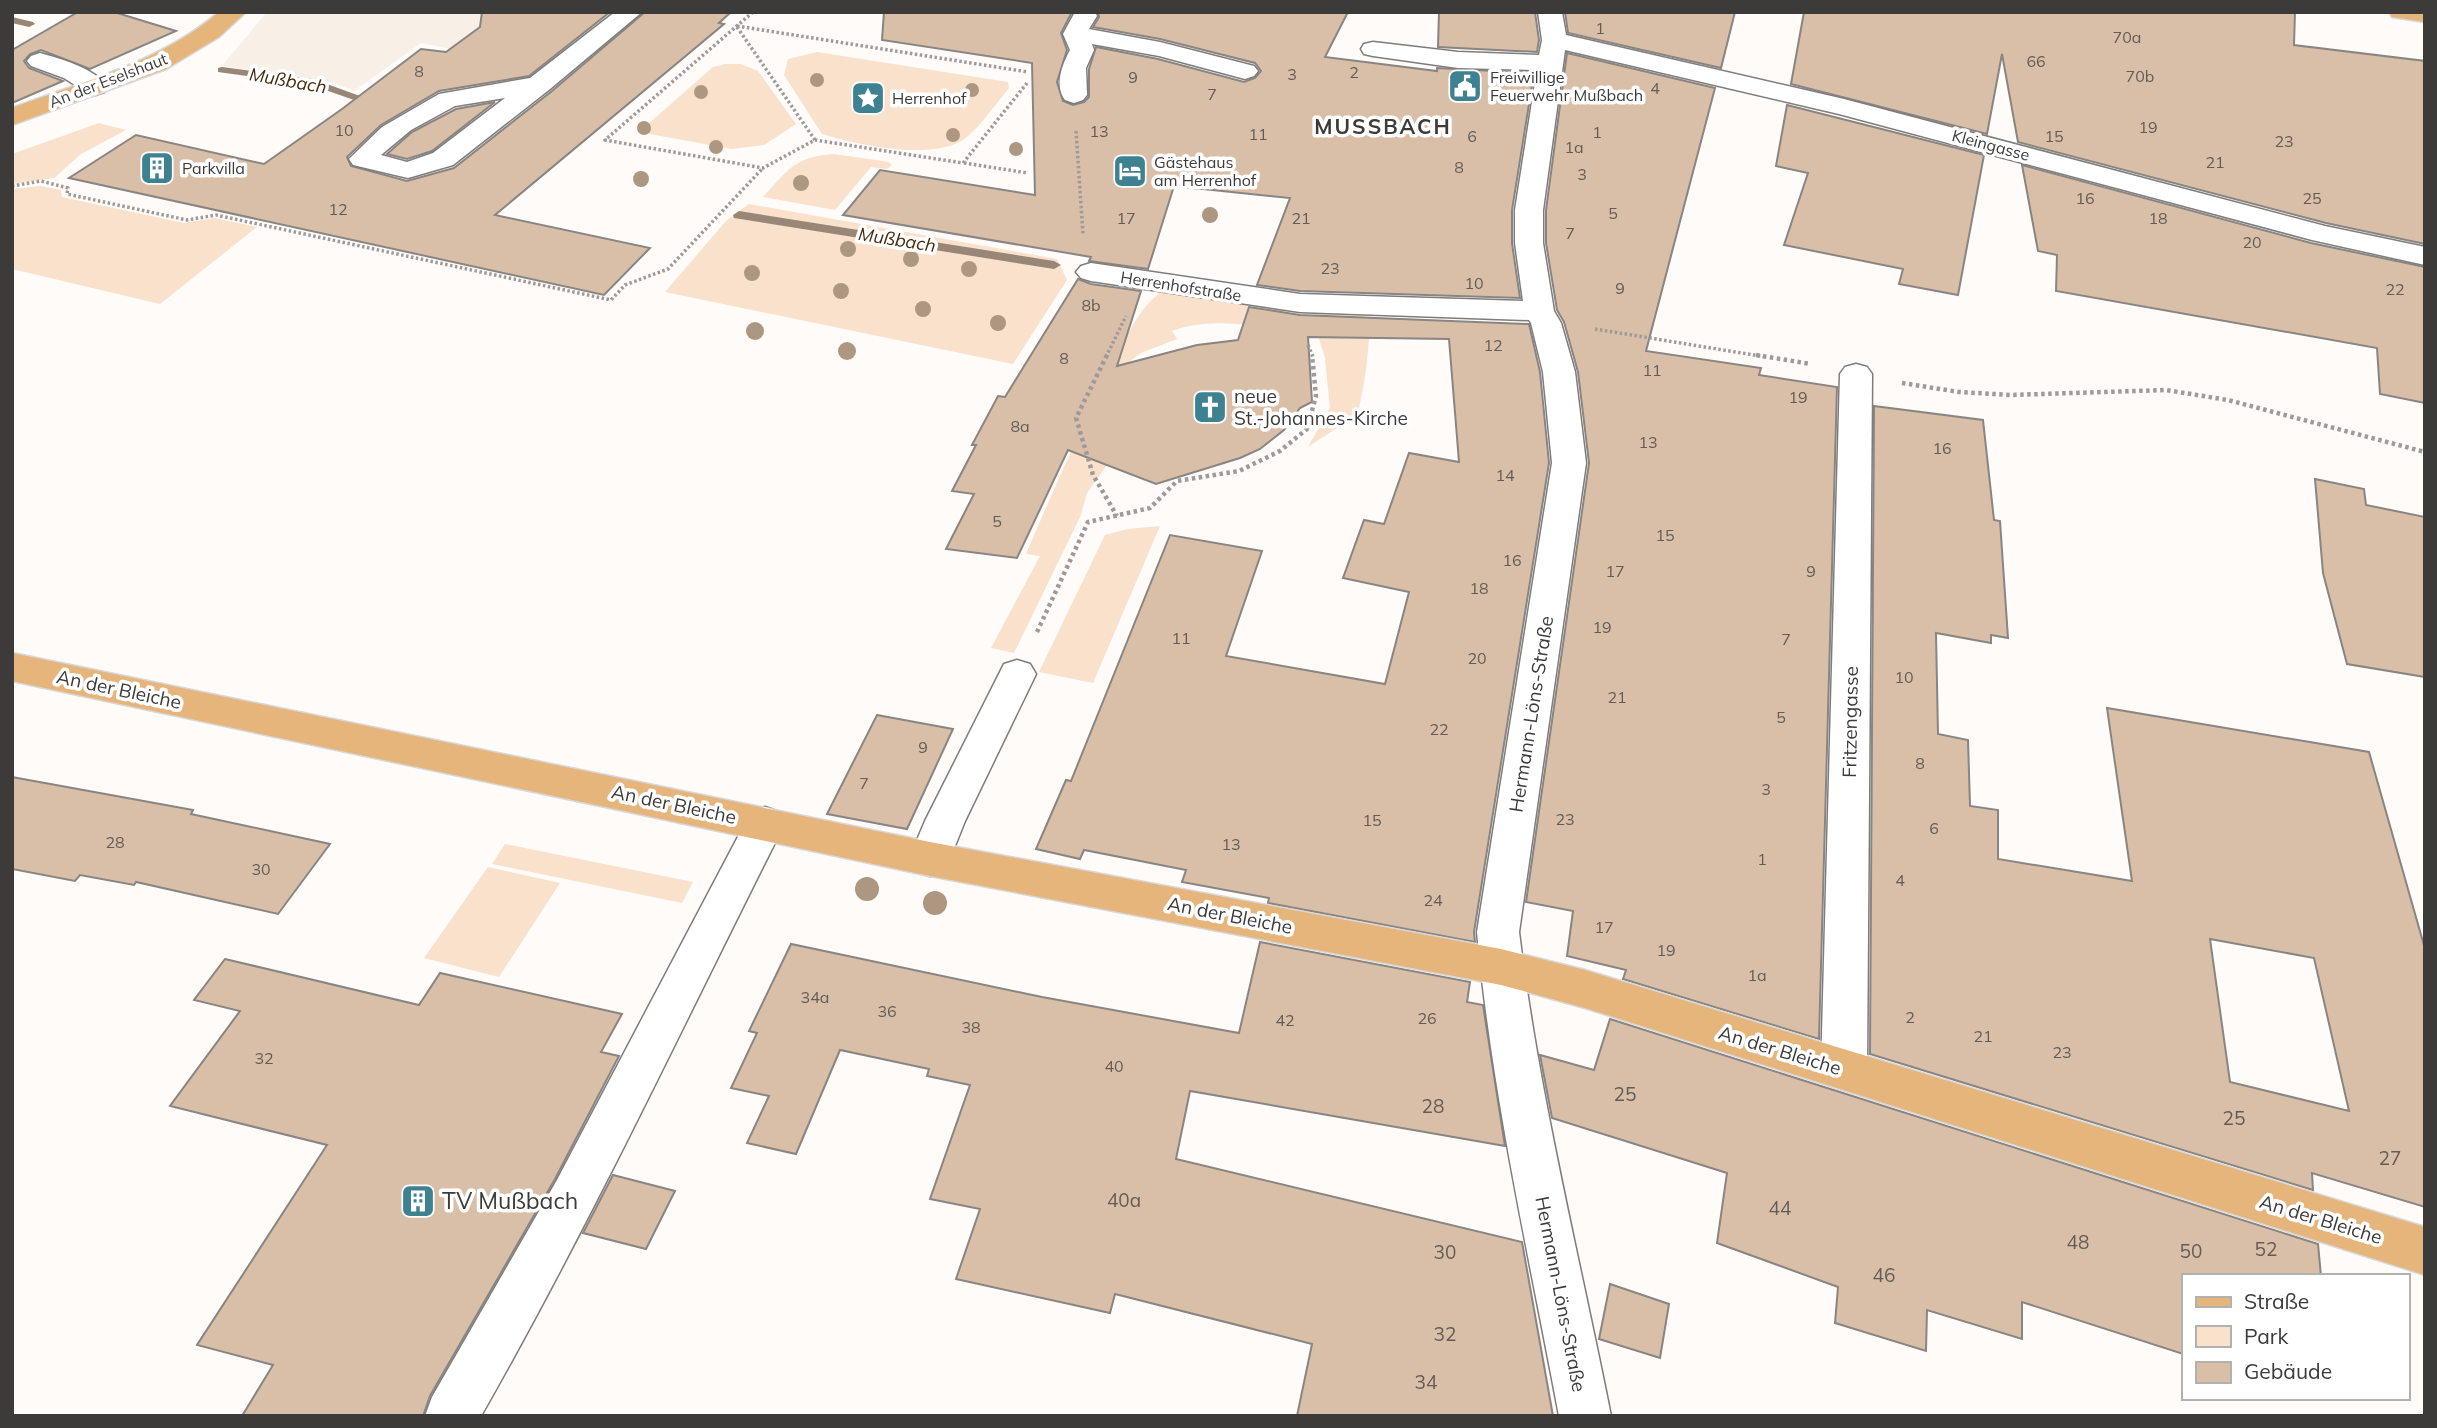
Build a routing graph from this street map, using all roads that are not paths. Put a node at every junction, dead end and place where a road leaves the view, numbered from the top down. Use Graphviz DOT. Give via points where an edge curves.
graph roads {
  1 [pos="234,12"];
  2 [pos="630,12"];
  3 [pos="1089,12"];
  4 [pos="1550,12"];
  5 [pos="2402,12"];
  6 [pos="2425,15"];
  7 [pos="1075,34"];
  8 [pos="1373,49"];
  9 [pos="1552,52"];
  10 [pos="40,61"];
  11 [pos="1245,71"];
  12 [pos="541,84"];
  13 [pos="95,87"];
  14 [pos="1074,95"];
  15 [pos="12,117"];
  16 [pos="2425,256"];
  17 [pos="1091,272"];
  18 [pos="1542,317"];
  19 [pos="1856,374"];
  20 [pos="12,667"];
  21 [pos="1017,674"];
  22 [pos="765,823"];
  23 [pos="930,859"];
  24 [pos="1501,967"];
  25 [pos="1844,1070"];
  26 [pos="2425,1251"];
  27 [pos="451,1416"];
  28 [pos="1584,1416"];
  1 -- 13 [label="main road, An der Eselshaut" via="184,51"];
  2 -- 12 [label="street"];
  3 -- 7 [label="street"];
  4 -- 9 [label="street, Hermann-Löns-Straße"];
  5 -- 6 [label="main road"];
  7 -- 11 [label="street" via="1160,48"];
  7 -- 14 [label="street" via="1082,50 1073,68"];
  8 -- 9 [label="street, Kleingasse" via="1458,60"];
  9 -- 16 [label="street, Kleingasse" via="1857,110 2322,234"];
  9 -- 18 [label="street, Hermann-Löns-Straße" via="1529,210 1529,243"];
  10 -- 13 [label="street"];
  12 -- 12 [label="street" via="448,99 373,147 362,159 408,170 427,166 443,159"];
  13 -- 15 [label="main road, An der Eselshaut"];
  17 -- 18 [label="street, Herrenhofstraße" via="1300,303"];
  18 -- 24 [label="street, Hermann-Löns-Straße" via="1559,372 1569,463 1497,932"];
  19 -- 25 [label="street, Fritzengasse"];
  20 -- 22 [label="main road, An der Bleiche"];
  21 -- 23 [label="street"];
  22 -- 23 [label="main road, An der Bleiche"];
  22 -- 27 [label="street" via="639,1074"];
  23 -- 24 [label="main road, An der Bleiche"];
  24 -- 25 [label="main road, An der Bleiche"];
  24 -- 28 [label="street, Hermann-Löns-Straße"];
  25 -- 26 [label="main road, An der Bleiche"];
}
